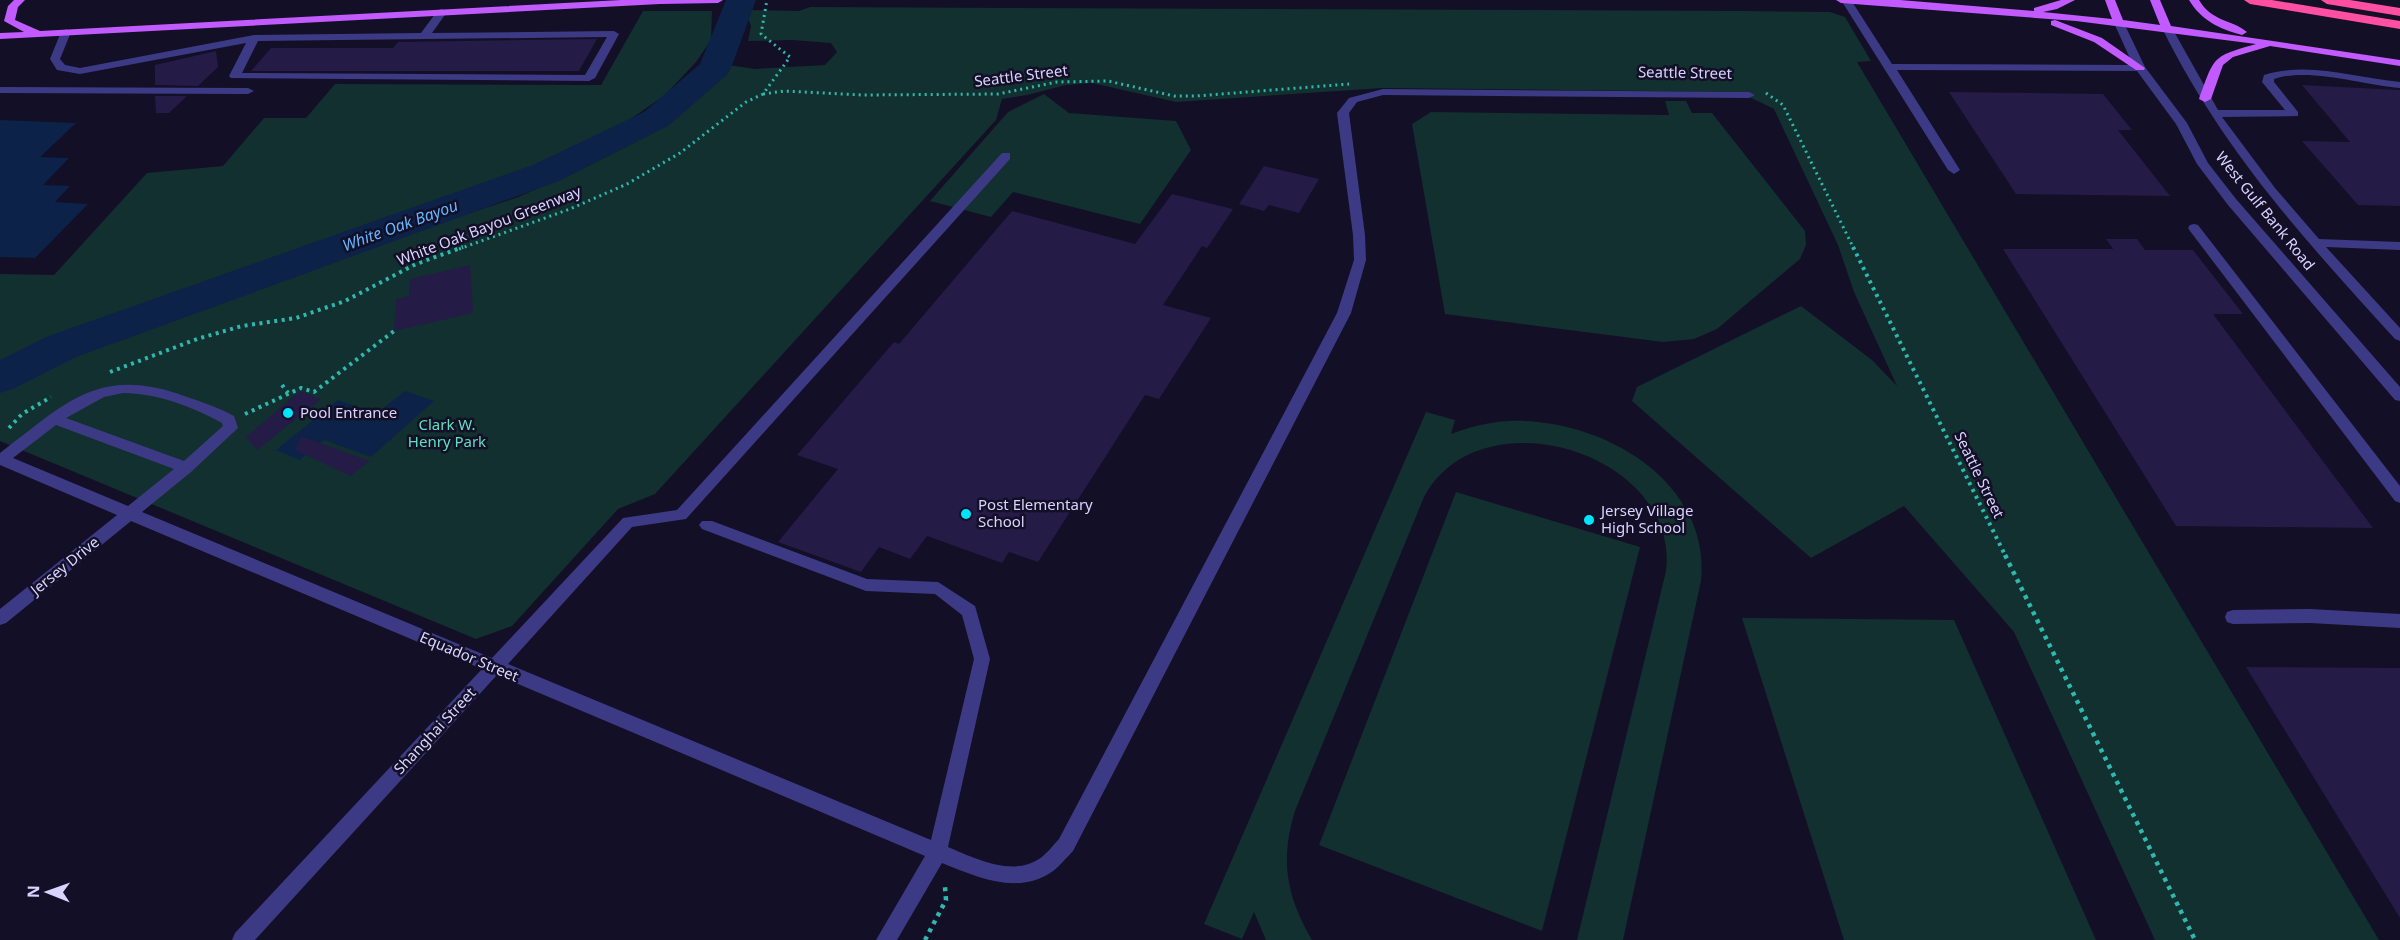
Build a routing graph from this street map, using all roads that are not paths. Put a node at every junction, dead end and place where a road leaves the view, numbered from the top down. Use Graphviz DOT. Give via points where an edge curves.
graph roads {
  1 [pos="20,0"];
  2 [pos="718,0"];
  3 [pos="1841,0"];
  4 [pos="1846,0"];
  5 [pos="2070,0"];
  6 [pos="2110,0"];
  7 [pos="2155,0"];
  8 [pos="2194,0"];
  9 [pos="2250,0"];
  10 [pos="2326,0"];
  11 [pos="660,1"];
  12 [pos="442,12"];
  13 [pos="2400,12"];
  14 [pos="2021,13"];
  15 [pos="2119,23"];
  16 [pos="2400,25"];
  17 [pos="2167,28"];
  18 [pos="66,32"];
  19 [pos="37,34"];
  20 [pos="0,36"];
  21 [pos="424,36"];
  22 [pos="254,38"];
  23 [pos="2275,42"];
  24 [pos="2400,63"];
  25 [pos="1889,67"];
  26 [pos="2140,68"];
  27 [pos="2400,86"];
  28 [pos="0,90"];
  29 [pos="248,91"];
  30 [pos="1753,92"];
  31 [pos="2205,99"];
  32 [pos="2214,113"];
  33 [pos="1006,156"];
  34 [pos="1954,170"];
  35 [pos="2194,228"];
  36 [pos="2315,243"];
  37 [pos="2400,246"];
  38 [pos="2400,336"];
  39 [pos="2400,396"];
  40 [pos="56,420"];
  41 [pos="1,460"];
  42 [pos="186,468"];
  43 [pos="2400,497"];
  44 [pos="130,514"];
  45 [pos="706,525"];
  46 [pos="2233,617"];
  47 [pos="0,618"];
  48 [pos="2400,621"];
  49 [pos="494,667"];
  50 [pos="938,852"];
  51 [pos="242,940"];
  52 [pos="886,940"];
  1 -- 19 [label="main road" via="13,6 9,21"];
  2 -- 11 [label="main road"];
  3 -- 4 [label="main road"];
  4 -- 14 [label="main road"];
  4 -- 25 [label="street"];
  5 -- 14 [label="main road"];
  6 -- 15 [label="main road, West Gulf Bank Road"];
  7 -- 17 [label="main road, West Gulf Bank Road"];
  8 -- 23 [label="main road" via="2214,21"];
  9 -- 16 [label="highway"];
  10 -- 13 [label="highway"];
  11 -- 12 [label="main road"];
  12 -- 18 [label="main road"];
  12 -- 21 [label="street"];
  14 -- 15 [label="main road"];
  14 -- 26 [label="main road" via="2069,27"];
  15 -- 17 [label="main road"];
  15 -- 26 [label="street, West Gulf Bank Road"];
  17 -- 23 [label="main road"];
  17 -- 31 [label="street, West Gulf Bank Road"];
  18 -- 19 [label="main road"];
  18 -- 22 [label="street" via="55,59 60,68 80,71"];
  19 -- 20 [label="main road"];
  21 -- 22 [label="street"];
  21 -- 22 [label="street" via="614,34 589,78 235,76"];
  23 -- 24 [label="main road"];
  23 -- 31 [label="main road" via="2229,55 2218,63"];
  25 -- 26 [label="street"];
  25 -- 34 [label="street"];
  26 -- 39 [label="street, West Gulf Bank Road" via="2232,202"];
  27 -- 32 [label="street" via="2305,73 2276,73 2268,76 2268,82 2294,114"];
  28 -- 29 [label="street"];
  30 -- 50 [label="street, Equador Street" via="1383,92 1353,100 1344,113 1360,260 1344,313 1066,845 1045,866 1016,876 988,872"];
  31 -- 32 [label="street, West Gulf Bank Road"];
  32 -- 36 [label="street, West Gulf Bank Road" via="2259,177"];
  33 -- 49 [label="street, Shanghai Street" via="681,515 628,522"];
  35 -- 43 [label="street"];
  36 -- 37 [label="street"];
  36 -- 38 [label="street, West Gulf Bank Road"];
  40 -- 41 [label="street"];
  40 -- 42 [label="street"];
  40 -- 42 [label="street, Jersey Drive" via="97,395 126,388 159,392 229,420 231,428"];
  41 -- 44 [label="street, Equador Street"];
  42 -- 44 [label="street, Jersey Drive"];
  44 -- 47 [label="street, Jersey Drive"];
  44 -- 49 [label="street, Equador Street"];
  45 -- 50 [label="street" via="866,585 938,588 969,611 982,659"];
  46 -- 48 [label="street"];
  49 -- 50 [label="street, Equador Street"];
  49 -- 51 [label="street, Shanghai Street"];
  50 -- 52 [label="street"];
}
